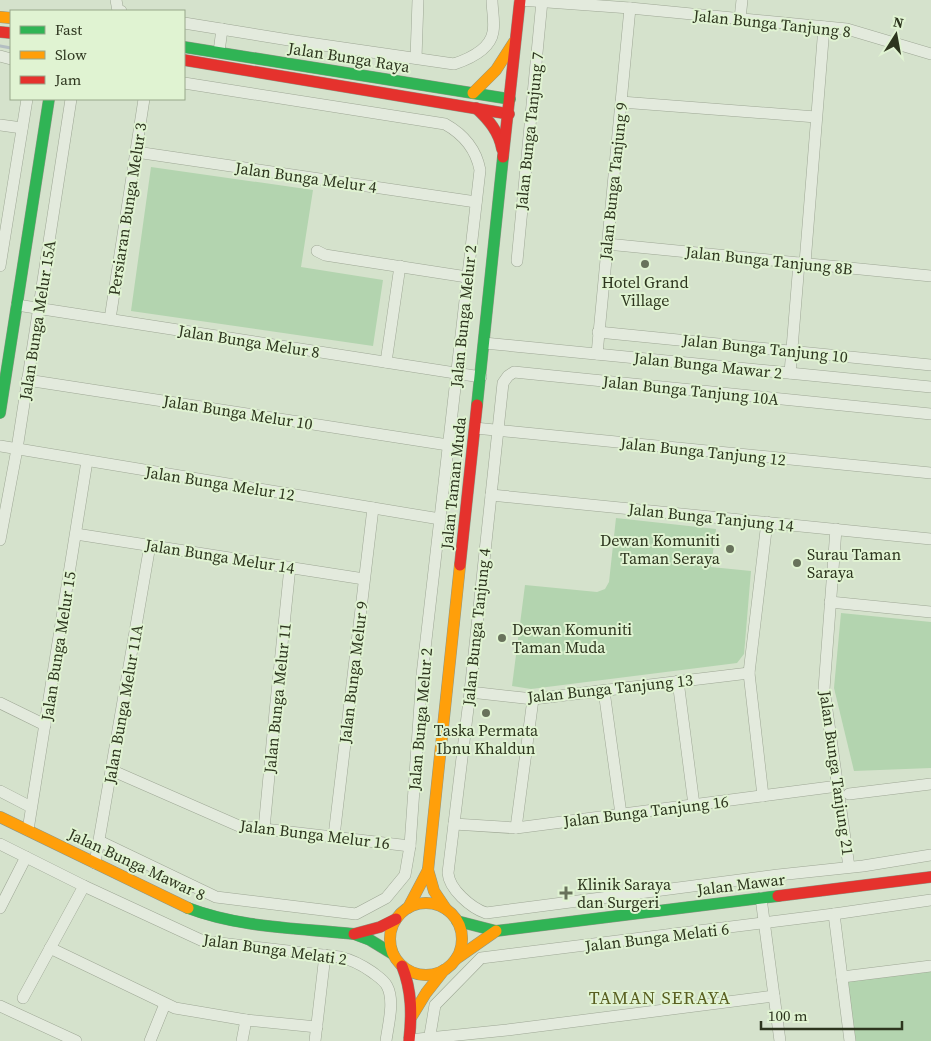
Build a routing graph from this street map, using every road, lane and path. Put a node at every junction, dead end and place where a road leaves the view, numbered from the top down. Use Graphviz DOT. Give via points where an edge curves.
graph roads {
  1 [pos="418,0"];
  2 [pos="492,0"];
  3 [pos="520,0"];
  4 [pos="742,0"];
  5 [pos="542,1"];
  6 [pos="630,8"];
  7 [pos="740,19"];
  8 [pos="185,22"];
  9 [pos="824,27"];
  10 [pos="222,29"];
  11 [pos="518,32"];
  12 [pos="185,47"];
  13 [pos="219,52"];
  14 [pos="931,54"];
  15 [pos="416,58"];
  16 [pos="185,60"];
  17 [pos="185,82"];
  18 [pos="473,93"];
  19 [pos="510,99"];
  20 [pos="27,100"];
  21 [pos="49,100"];
  22 [pos="71,100"];
  23 [pos="144,100"];
  24 [pos="621,102"];
  25 [pos="476,108"];
  26 [pos="508,114"];
  27 [pos="816,116"];
  28 [pos="0,125"];
  29 [pos="22,128"];
  30 [pos="136,152"];
  31 [pos="504,161"];
  32 [pos="0,189"];
  33 [pos="12,191"];
  34 [pos="476,202"];
  35 [pos="607,244"];
  36 [pos="317,251"];
  37 [pos="1,259"];
  38 [pos="24,259"];
  39 [pos="517,261"];
  40 [pos="802,263"];
  41 [pos="400,266"];
  42 [pos="931,276"];
  43 [pos="467,277"];
  44 [pos="17,305"];
  45 [pos="38,308"];
  46 [pos="110,320"];
  47 [pos="598,332"];
  48 [pos="484,343"];
  49 [pos="792,351"];
  50 [pos="597,354"];
  51 [pos="386,362"];
  52 [pos="931,365"];
  53 [pos="458,373"];
  54 [pos="790,373"];
  55 [pos="481,377"];
  56 [pos="27,380"];
  57 [pos="931,387"];
  58 [pos="0,413"];
  59 [pos="931,414"];
  60 [pos="475,428"];
  61 [pos="497,430"];
  62 [pos="448,445"];
  63 [pos="0,446"];
  64 [pos="17,449"];
  65 [pos="87,461"];
  66 [pos="931,474"];
  67 [pos="491,495"];
  68 [pos="373,508"];
  69 [pos="440,519"];
  70 [pos="767,522"];
  71 [pos="836,529"];
  72 [pos="76,534"];
  73 [pos="931,539"];
  74 [pos="0,540"];
  75 [pos="150,546"];
  76 [pos="290,567"];
  77 [pos="364,579"];
  78 [pos="830,602"];
  79 [pos="931,612"];
  80 [pos="749,673"];
  81 [pos="678,681"];
  82 [pos="604,691"];
  83 [pos="470,692"];
  84 [pos="533,699"];
  85 [pos="0,703"];
  86 [pos="45,725"];
  87 [pos="111,770"];
  88 [pos="931,784"];
  89 [pos="838,786"];
  90 [pos="0,791"];
  91 [pos="849,794"];
  92 [pos="763,796"];
  93 [pos="694,804"];
  94 [pos="32,807"];
  95 [pos="621,814"];
  96 [pos="0,817"];
  97 [pos="454,824"];
  98 [pos="516,828"];
  99 [pos="264,829"];
  100 [pos="28,830"];
  101 [pos="334,836"];
  102 [pos="99,841"];
  103 [pos="0,844"];
  104 [pos="410,846"];
  105 [pos="931,855"];
  106 [pos="26,857"];
  107 [pos="95,863"];
  108 [pos="863,866"];
  109 [pos="849,867"];
  110 [pos="428,870"];
  111 [pos="931,877"];
  112 [pos="866,885"];
  113 [pos="84,886"];
  114 [pos="761,898"];
  115 [pos="931,900"];
  116 [pos="0,908"];
  117 [pos="408,908"];
  118 [pos="446,909"];
  119 [pos="834,914"];
  120 [pos="396,919"];
  121 [pos="457,921"];
  122 [pos="764,923"];
  123 [pos="496,931"];
  124 [pos="354,934"];
  125 [pos="50,948"];
  126 [pos="393,954"];
  127 [pos="325,955"];
  128 [pos="456,959"];
  129 [pos="402,966"];
  130 [pos="931,966"];
  131 [pos="444,970"];
  132 [pos="842,977"];
  133 [pos="774,996"];
  134 [pos="23,998"];
  135 [pos="165,1004"];
  136 [pos="0,1006"];
  137 [pos="412,1017"];
  138 [pos="246,1020"];
  139 [pos="317,1027"];
  140 [pos="506,1035"];
  141 [pos="429,1039"];
  142 [pos="409,1040"];
  143 [pos="76,1041"];
  144 [pos="150,1041"];
  145 [pos="242,1041"];
  146 [pos="316,1041"];
  147 [pos="386,1041"];
  148 [pos="780,1041"];
  149 [pos="850,1041"];
  1 -- 15 [label="street"];
  2 -- 15 [label="street" via="493,33 483,48 454,64"];
  3 -- 5 [label="street, Jalan Bunga Tanjung 8"];
  3 -- 11 [label="street, Jalan Taman Muda"];
  4 -- 7 [label="street"];
  5 -- 6 [label="street, Jalan Bunga Tanjung 8"];
  5 -- 39 [label="street, Jalan Bunga Tanjung 7"];
  6 -- 7 [label="street, Jalan Bunga Tanjung 8"];
  6 -- 24 [label="street, Jalan Bunga Tanjung 9"];
  7 -- 9 [label="street, Jalan Bunga Tanjung 8"];
  8 -- 10 [label="street"];
  9 -- 14 [label="street, Jalan Bunga Tanjung 8" via="847,30"];
  9 -- 27 [label="street"];
  10 -- 13 [label="street"];
  10 -- 15 [label="street"];
  11 -- 18 [label="street" via="498,69"];
  11 -- 19 [label="street, Jalan Taman Muda"];
  12 -- 13 [label="street, Jalan Bunga Raya"];
  13 -- 18 [label="street, Jalan Bunga Raya"];
  16 -- 25 [label="street, Jalan Bunga Raya"];
  17 -- 34 [label="street, Jalan Bunga Melur 2" via="445,124 463,136 475,153 480,170"];
  18 -- 19 [label="street, Jalan Bunga Raya"];
  19 -- 26 [label="street, Jalan Taman Muda"];
  20 -- 29 [label="street"];
  21 -- 38 [label="street"];
  22 -- 45 [label="street, Jalan Bunga Melur 15A"];
  23 -- 30 [label="street, Persiaran Bunga Melur 3"];
  24 -- 27 [label="street"];
  24 -- 35 [label="street, Jalan Bunga Tanjung 9"];
  25 -- 26 [label="street, Jalan Bunga Raya"];
  25 -- 31 [label="street" via="496,131"];
  26 -- 31 [label="street, Jalan Taman Muda"];
  27 -- 40 [label="street"];
  28 -- 29 [label="street"];
  29 -- 33 [label="street"];
  30 -- 34 [label="street, Jalan Bunga Melur 4"];
  30 -- 46 [label="street, Persiaran Bunga Melur 3"];
  31 -- 48 [label="street, Jalan Taman Muda"];
  32 -- 33 [label="street"];
  33 -- 37 [label="street"];
  34 -- 43 [label="street, Jalan Bunga Melur 2"];
  35 -- 40 [label="street, Jalan Bunga Tanjung 8B"];
  35 -- 47 [label="street, Jalan Bunga Tanjung 9"];
  36 -- 41 [label="street" via="325,255"];
  37 -- 38 [label="street"];
  38 -- 44 [label="street"];
  40 -- 42 [label="street, Jalan Bunga Tanjung 8B"];
  40 -- 49 [label="street"];
  41 -- 43 [label="street"];
  41 -- 51 [label="street"];
  43 -- 53 [label="street, Jalan Bunga Melur 2"];
  44 -- 45 [label="street, Jalan Bunga Melur 8"];
  44 -- 58 [label="street"];
  45 -- 46 [label="street, Jalan Bunga Melur 8"];
  45 -- 56 [label="street, Jalan Bunga Melur 15A"];
  46 -- 51 [label="street, Jalan Bunga Melur 8"];
  47 -- 49 [label="street, Jalan Bunga Tanjung 10"];
  47 -- 50 [label="street, Jalan Bunga Tanjung 9"];
  48 -- 50 [label="street, Jalan Bunga Mawar 2"];
  48 -- 55 [label="street, Jalan Taman Muda"];
  49 -- 52 [label="street, Jalan Bunga Tanjung 10"];
  49 -- 54 [label="street"];
  50 -- 54 [label="street, Jalan Bunga Mawar 2"];
  51 -- 53 [label="street, Jalan Bunga Melur 8"];
  53 -- 55 [label="street, Jalan Bunga Melur 8"];
  53 -- 62 [label="street, Jalan Bunga Melur 2"];
  54 -- 57 [label="street, Jalan Bunga Mawar 2"];
  55 -- 60 [label="street, Jalan Taman Muda"];
  56 -- 62 [label="street, Jalan Bunga Melur 10"];
  56 -- 64 [label="street, Jalan Bunga Melur 15A"];
  59 -- 61 [label="street, Jalan Bunga Tanjung 10A" via="514,372 503,383"];
  60 -- 61 [label="street, Jalan Bunga Tanjung 12"];
  60 -- 110 [label="street, Jalan Taman Muda"];
  61 -- 66 [label="street, Jalan Bunga Tanjung 12"];
  61 -- 67 [label="street, Jalan Bunga Tanjung 4"];
  62 -- 69 [label="street, Jalan Bunga Melur 2"];
  63 -- 64 [label="street, Jalan Bunga Melur 12"];
  64 -- 65 [label="street, Jalan Bunga Melur 12"];
  64 -- 74 [label="street, Jalan Bunga Melur 15A"];
  65 -- 68 [label="street, Jalan Bunga Melur 12"];
  65 -- 72 [label="street, Jalan Bunga Melur 15"];
  67 -- 70 [label="street, Jalan Bunga Tanjung 14"];
  67 -- 83 [label="street, Jalan Bunga Tanjung 4"];
  68 -- 69 [label="street, Jalan Bunga Melur 12"];
  68 -- 77 [label="street, Jalan Bunga Melur 9"];
  69 -- 104 [label="street, Jalan Bunga Melur 2" via="422,675"];
  70 -- 71 [label="street, Jalan Bunga Tanjung 14"];
  70 -- 80 [label="street"];
  71 -- 73 [label="street, Jalan Bunga Tanjung 14"];
  71 -- 78 [label="street, Jalan Bunga Tanjung 21"];
  72 -- 75 [label="street, Jalan Bunga Melur 14"];
  72 -- 86 [label="street, Jalan Bunga Melur 15"];
  75 -- 76 [label="street, Jalan Bunga Melur 14"];
  75 -- 87 [label="street, Jalan Bunga Melur 11A"];
  76 -- 77 [label="street, Jalan Bunga Melur 14"];
  76 -- 99 [label="street, Jalan Bunga Melur 11"];
  77 -- 101 [label="street, Jalan Bunga Melur 9"];
  78 -- 79 [label="street"];
  78 -- 89 [label="street, Jalan Bunga Tanjung 21" via="824,689"];
  80 -- 81 [label="street, Jalan Bunga Tanjung 13"];
  80 -- 92 [label="street"];
  81 -- 82 [label="street, Jalan Bunga Tanjung 13"];
  81 -- 93 [label="street"];
  82 -- 84 [label="street, Jalan Bunga Tanjung 13"];
  82 -- 95 [label="street"];
  83 -- 84 [label="street, Jalan Bunga Tanjung 13"];
  83 -- 97 [label="street, Jalan Bunga Tanjung 4"];
  84 -- 98 [label="street"];
  85 -- 86 [label="street"];
  86 -- 94 [label="street, Jalan Bunga Melur 15"];
  87 -- 99 [label="street, Jalan Bunga Melur 16" via="238,826"];
  87 -- 102 [label="street, Jalan Bunga Melur 11A"];
  88 -- 91 [label="street"];
  89 -- 92 [label="street, Jalan Bunga Tanjung 16"];
  89 -- 109 [label="street, Jalan Bunga Tanjung 21"];
  90 -- 94 [label="street"];
  92 -- 93 [label="street, Jalan Bunga Tanjung 16"];
  93 -- 95 [label="street, Jalan Bunga Tanjung 16"];
  94 -- 100 [label="street, Jalan Bunga Melur 15"];
  95 -- 98 [label="street, Jalan Bunga Tanjung 16"];
  96 -- 100 [label="street, Jalan Bunga Mawar 8"];
  97 -- 98 [label="street, Jalan Bunga Tanjung 16"];
  97 -- 109 [label="street, Jalan Bunga Tanjung 4" via="448,873 450,883 475,908 486,913"];
  99 -- 101 [label="street, Jalan Bunga Melur 16"];
  100 -- 107 [label="street, Jalan Bunga Mawar 8"];
  101 -- 104 [label="street, Jalan Bunga Melur 16"];
  102 -- 104 [label="street, Jalan Bunga Melur 2" via="216,896 356,914 386,898 405,876"];
  102 -- 107 [label="street, Jalan Bunga Melur 11A"];
  103 -- 106 [label="street, Jalan Bunga Melati 2"];
  105 -- 108 [label="street"];
  106 -- 113 [label="street, Jalan Bunga Melati 2"];
  106 -- 116 [label="street"];
  107 -- 124 [label="street, Jalan Bunga Mawar 8" via="190,909 214,916"];
  108 -- 109 [label="street"];
  108 -- 112 [label="street"];
  110 -- 117 [label="street, Jalan Taman Muda"];
  110 -- 118 [label="street, Jalan Taman Muda" via="434,891"];
  111 -- 112 [label="street, Jalan Mawar"];
  112 -- 114 [label="street, Jalan Mawar"];
  113 -- 125 [label="street"];
  113 -- 127 [label="street, Jalan Bunga Melati 2" via="203,941"];
  114 -- 122 [label="street"];
  114 -- 123 [label="street, Jalan Mawar"];
  115 -- 119 [label="street, Jalan Bunga Melati 6"];
  117 -- 118 [label="street" via="427,903"];
  117 -- 120 [label="street"];
  118 -- 121 [label="street"];
  119 -- 122 [label="street, Jalan Bunga Melati 6"];
  119 -- 132 [label="street"];
  120 -- 124 [label="street, Jalan Bunga Mawar 8"];
  120 -- 126 [label="street" via="391,930"];
  121 -- 123 [label="street, Jalan Mawar"];
  121 -- 128 [label="street" via="462,936"];
  122 -- 133 [label="street"];
  122 -- 141 [label="street, Jalan Bunga Melati 6" via="480,958 435,1006"];
  123 -- 128 [label="street, Jalan Mawar"];
  124 -- 126 [label="street, Jalan Bunga Mawar 8"];
  125 -- 134 [label="street"];
  125 -- 135 [label="street"];
  126 -- 129 [label="street"];
  127 -- 139 [label="street"];
  127 -- 147 [label="street, Jalan Bunga Melati 2" via="358,962 387,985 390,1005"];
  128 -- 131 [label="street"];
  129 -- 131 [label="street" via="418,974 436,974"];
  129 -- 137 [label="street" via="410,988"];
  130 -- 132 [label="street"];
  131 -- 137 [label="street"];
  132 -- 149 [label="street"];
  133 -- 140 [label="street"];
  133 -- 148 [label="street"];
  135 -- 138 [label="street" via="187,1011"];
  135 -- 144 [label="street"];
  136 -- 143 [label="street"];
  137 -- 142 [label="street"];
  138 -- 139 [label="street"];
  138 -- 145 [label="street"];
  139 -- 146 [label="street"];
  140 -- 141 [label="street"];
  141 -- 142 [label="street"];
}
